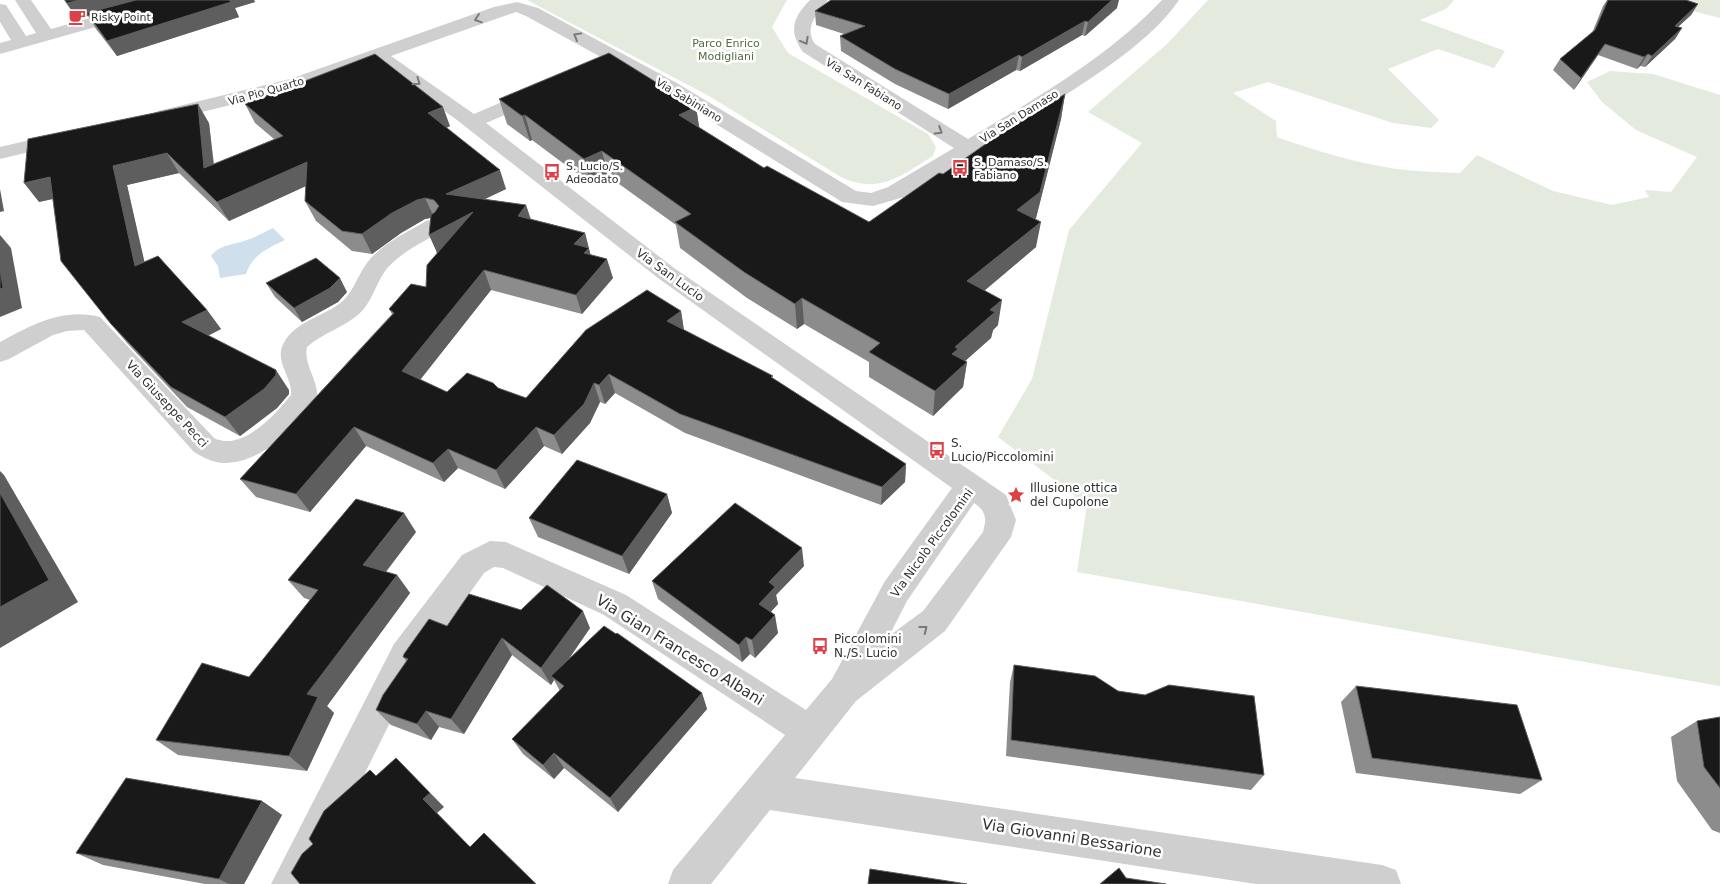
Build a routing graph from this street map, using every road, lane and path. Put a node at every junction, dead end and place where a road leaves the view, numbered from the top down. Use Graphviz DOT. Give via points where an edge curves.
graph roads {
  1 [pos="23,0"];
  2 [pos="171,0"];
  3 [pos="820,0"];
  4 [pos="1170,0"];
  5 [pos="0,9"];
  6 [pos="524,9"];
  7 [pos="47,36"];
  8 [pos="22,43"];
  9 [pos="0,49"];
  10 [pos="377,54"];
  11 [pos="620,59"];
  12 [pos="598,69"];
  13 [pos="553,87"];
  14 [pos="146,119"];
  15 [pos="472,122"];
  16 [pos="82,134"];
  17 [pos="968,148"];
  18 [pos="0,153"];
  19 [pos="850,196"];
  20 [pos="434,226"];
  21 [pos="0,353"];
  22 [pos="971,484"];
  23 [pos="844,690"];
  24 [pos="810,732"];
  25 [pos="762,791"];
  26 [pos="290,884"];
  27 [pos="687,884"];
  28 [pos="1382,884"];
  1 -- 7 [label="street"];
  2 -- 7 [label="street"];
  3 -- 17 [label="street, Via San Fabiano, one-way" via="807,13 801,31 804,44"];
  4 -- 17 [label="street, Via San Damaso" via="1155,18 1102,62"];
  5 -- 8 [label="street"];
  6 -- 10 [label="street, Via Pio Quarto, one-way" via="509,8"];
  11 -- 6 [label="street, Via Sabiniano, one-way"];
  7 -- 8 [label="street"];
  8 -- 9 [label="street"];
  10 -- 14 [label="street, Via Pio Quarto" via="271,91"];
  10 -- 15 [label="street, Via San Lucio, one-way"];
  11 -- 12 [label="street"];
  11 -- 19 [label="street, Via Sabiniano"];
  13 -- 15 [label="street"];
  15 -- 22 [label="street, Via San Lucio" via="666,273"];
  16 -- 18 [label="street"];
  17 -- 19 [label="street, Via San Damaso" via="896,192 872,200"];
  20 -- 21 [label="street, Via Giuseppe Pecci" via="380,263 351,308 296,344 293,354 304,398 268,435 234,452 215,452 204,445 91,323 59,323"];
  22 -- 23 [label="street, Via Nicolò Piccolomini" via="896,591"];
  23 -- 22 [label="street, Via Nicolò Piccolomini, one-way" via="934,621 996,537 1001,520 998,507"];
  23 -- 24 [label="street, Via Nicolò Piccolomini"];
  24 -- 25 [label="street, Via Nicolò Piccolomini"];
  24 -- 26 [label="street, Via Gian Francesco Albani" via="615,605 506,554 490,554 473,564 406,655"];
  25 -- 27 [label="street, Via Nicolò Piccolomini"];
  25 -- 28 [label="street, Via Giovanni Bessarione"];
}
